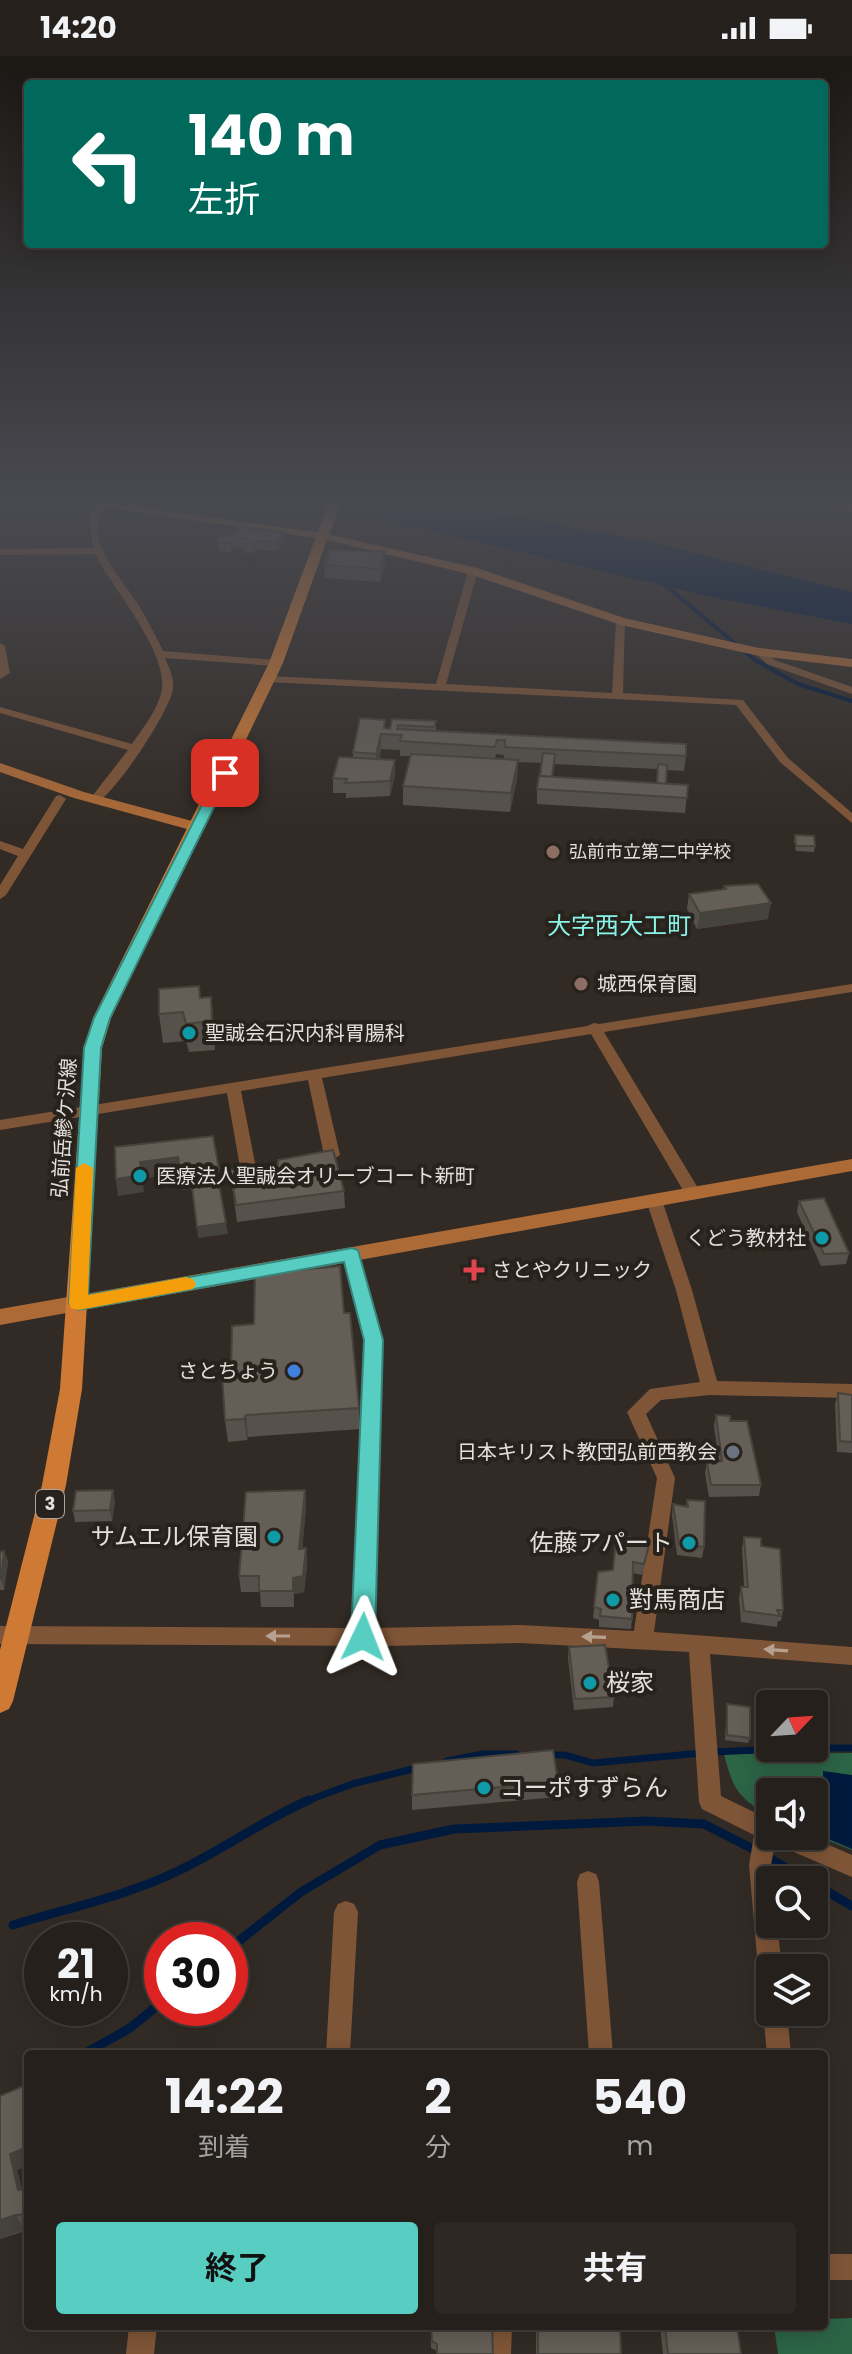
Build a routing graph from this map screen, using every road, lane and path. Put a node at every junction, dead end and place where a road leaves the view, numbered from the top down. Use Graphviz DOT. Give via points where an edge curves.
graph roads {
  1 [pos="136,611"];
  2 [pos="295,611"];
  3 [pos="462,611"];
  4 [pos="592,611"];
  5 [pos="621,621"];
  6 [pos="0,646"];
  7 [pos="759,652"];
  8 [pos="160,654"];
  9 [pos="1,663"];
  10 [pos="276,663"];
  11 [pos="852,663"];
  12 [pos="0,676"];
  13 [pos="268,679"];
  14 [pos="440,688"];
  15 [pos="852,691"];
  16 [pos="617,697"];
  17 [pos="0,710"];
  18 [pos="133,748"];
  19 [pos="0,767"];
  20 [pos="0,780"];
  21 [pos="60,799"];
  22 [pos="96,799"];
  23 [pos="852,805"];
  24 [pos="838,808"];
  25 [pos="852,819"];
  26 [pos="198,827"];
  27 [pos="0,845"];
  28 [pos="26,854"];
  29 [pos="0,895"];
  30 [pos="852,988"];
  31 [pos="594,1027"];
  32 [pos="314,1074"];
  33 [pos="233,1088"];
  34 [pos="87,1111"];
  35 [pos="0,1125"];
  36 [pos="332,1155"];
  37 [pos="852,1165"];
  38 [pos="249,1173"];
  39 [pos="693,1193"];
  40 [pos="654,1200"];
  41 [pos="352,1254"];
  42 [pos="78,1303"];
  43 [pos="0,1317"];
  44 [pos="710,1388"];
  45 [pos="852,1391"];
  46 [pos="9,1635"];
  47 [pos="363,1637"];
  48 [pos="643,1640"];
  49 [pos="699,1645"];
  50 [pos="852,1656"];
  51 [pos="0,1701"];
  52 [pos="756,1824"];
  53 [pos="766,1850"];
  54 [pos="815,1850"];
  55 [pos="852,1866"];
  56 [pos="588,1882"];
  57 [pos="346,1912"];
  58 [pos="769,1954"];
  59 [pos="776,2026"];
  60 [pos="338,2050"];
  61 [pos="601,2050"];
  62 [pos="779,2050"];
  63 [pos="828,2267"];
  64 [pos="852,2267"];
  65 [pos="143,2330"];
  66 [pos="498,2330"];
  67 [pos="140,2354"];
  68 [pos="497,2354"];
  1 -- 8 [label="street"];
  2 -- 10 [label="main road, 弘前岳鰺ケ沢線 / 3"];
  3 -- 14 [label="street"];
  4 -- 5 [label="street"];
  5 -- 7 [label="street"];
  5 -- 16 [label="street"];
  6 -- 9 [label="street"];
  7 -- 11 [label="street"];
  7 -- 15 [label="street" via="771,662"];
  8 -- 10 [label="street"];
  8 -- 18 [label="street" via="168,685 163,705"];
  9 -- 12 [label="street" via="5,673"];
  10 -- 13 [label="main road, 弘前岳鰺ケ沢線 / 3"];
  13 -- 14 [label="street"];
  13 -- 26 [label="main road, 弘前岳鰺ケ沢線 / 3"];
  14 -- 16 [label="street"];
  16 -- 24 [label="street" via="739,702 784,760"];
  17 -- 18 [label="street"];
  18 -- 22 [label="street"];
  19 -- 22 [label="street"];
  20 -- 21 [label="street"];
  21 -- 26 [label="street"];
  21 -- 28 [label="street"];
  22 -- 26 [label="street"];
  23 -- 24 [label="street"];
  24 -- 25 [label="street"];
  26 -- 34 [label="main road, 弘前岳鰺ケ沢線 / 3" via="102,1018 93,1048"];
  27 -- 28 [label="street"];
  28 -- 29 [label="street"];
  30 -- 31 [label="street"];
  31 -- 32 [label="street"];
  31 -- 39 [label="street"];
  32 -- 33 [label="street"];
  32 -- 36 [label="street"];
  33 -- 34 [label="street"];
  33 -- 38 [label="street"];
  34 -- 35 [label="street"];
  34 -- 42 [label="main road, 弘前岳鰺ケ沢線 / 3"];
  37 -- 39 [label="street"];
  39 -- 40 [label="street"];
  40 -- 41 [label="street"];
  40 -- 44 [label="street"];
  41 -- 42 [label="street"];
  41 -- 47 [label="street" via="373,1340"];
  42 -- 43 [label="street"];
  42 -- 46 [label="main road, 弘前岳鰺ケ沢線 / 3" via="71,1389 54,1485"];
  44 -- 45 [label="street"];
  44 -- 48 [label="street" via="656,1394 636,1412 666,1478"];
  47 -- 46 [label="street, one-way"];
  46 -- 51 [label="main road, 弘前岳鰺ケ沢線 / 3"];
  48 -- 47 [label="street, one-way" via="520,1634"];
  48 -- 49 [label="street"];
  50 -- 49 [label="street, one-way"];
  49 -- 52 [label="street" via="710,1802"];
  53 -- 58 [label="street" via="760,1865"];
  54 -- 55 [label="street"];
  56 -- 61 [label="street"];
  57 -- 60 [label="street"];
  59 -- 62 [label="street"];
  63 -- 64 [label="street"];
  65 -- 67 [label="street"];
  66 -- 68 [label="street"];
}
